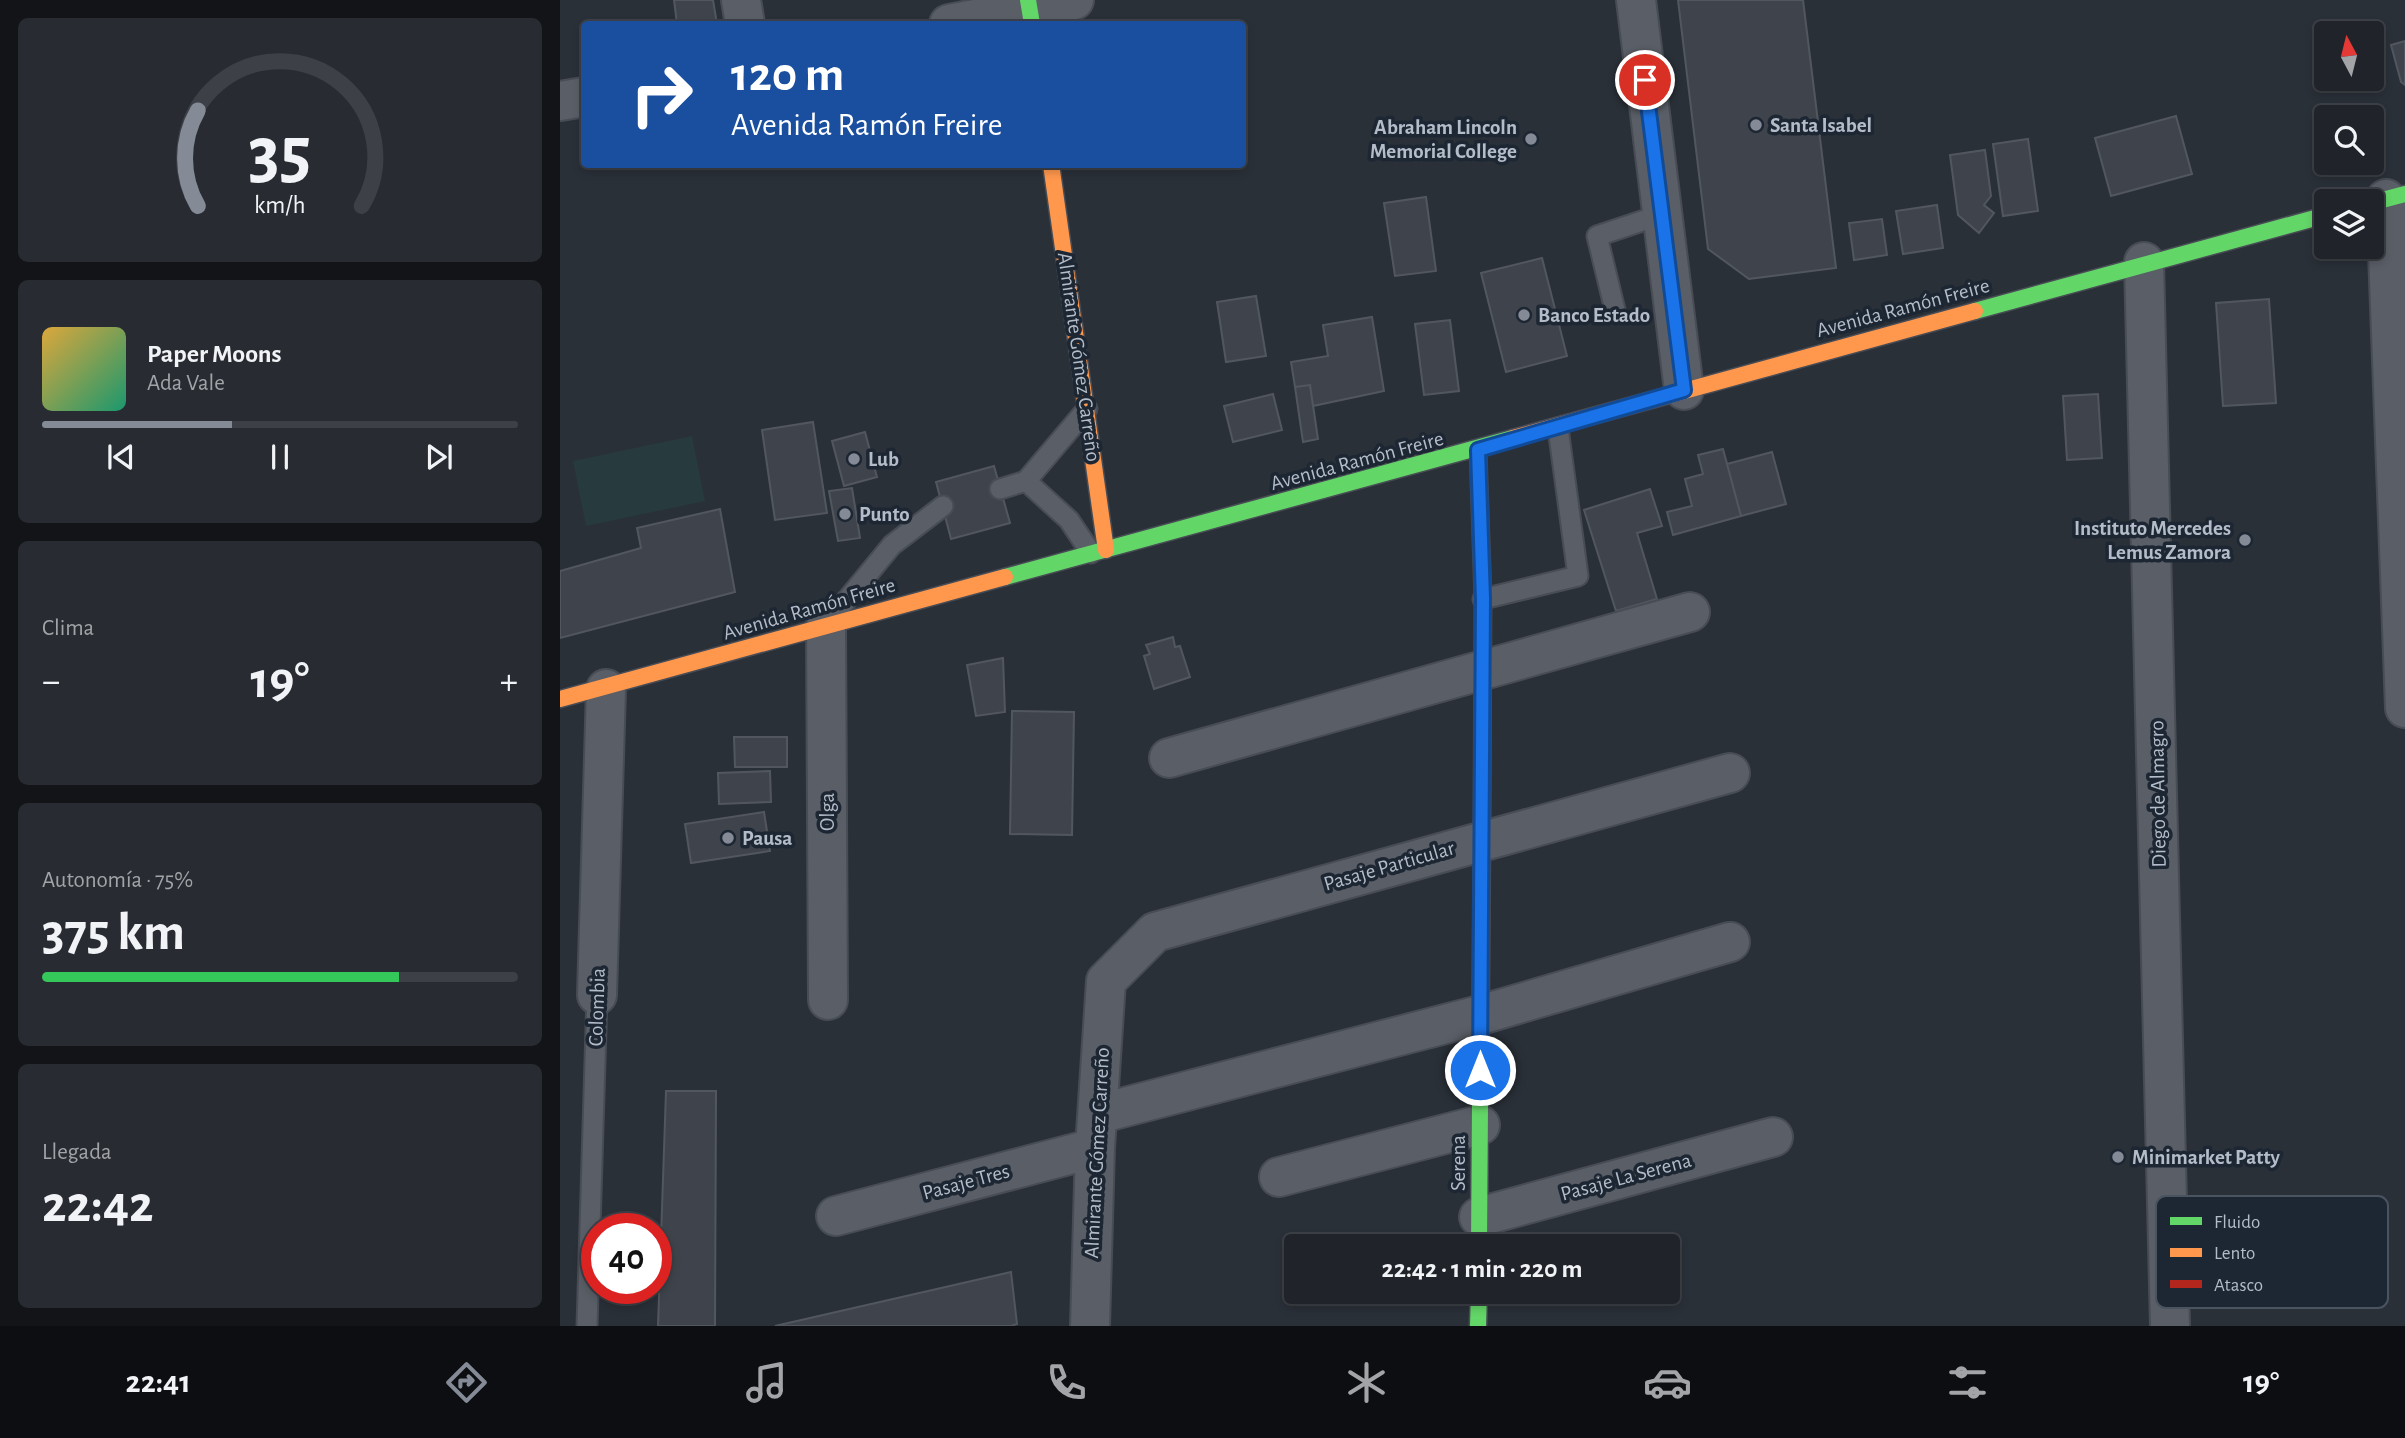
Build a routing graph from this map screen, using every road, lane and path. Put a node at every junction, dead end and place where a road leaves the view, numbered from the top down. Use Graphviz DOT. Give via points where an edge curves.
graph roads {
  1 [pos="741,0"];
  2 [pos="1074,0"];
  3 [pos="1636,0"];
  4 [pos="1030,11"];
  5 [pos="744,21"];
  6 [pos="968,21"];
  7 [pos="581,98"];
  8 [pos="560,101"];
  9 [pos="1052,168"];
  10 [pos="2388,199"];
  11 [pos="1661,215"];
  12 [pos="2314,218"];
  13 [pos="2144,262"];
  14 [pos="1615,310"];
  15 [pos="1684,390"];
  16 [pos="1087,408"];
  17 [pos="1558,428"];
  18 [pos="1478,450"];
  19 [pos="1026,481"];
  20 [pos="1000,489"];
  21 [pos="943,506"];
  22 [pos="1098,552"];
  23 [pos="1483,599"];
  24 [pos="1690,612"];
  25 [pos="826,625"];
  26 [pos="1482,668"];
  27 [pos="606,689"];
  28 [pos="560,699"];
  29 [pos="2405,708"];
  30 [pos="1169,758"];
  31 [pos="1730,773"];
  32 [pos="1482,840"];
  33 [pos="1730,942"];
  34 [pos="1106,981"];
  35 [pos="597,995"];
  36 [pos="828,1000"];
  37 [pos="1480,1015"];
  38 [pos="1480,1125"];
  39 [pos="1097,1131"];
  40 [pos="1773,1137"];
  41 [pos="1279,1177"];
  42 [pos="2167,1196"];
  43 [pos="836,1216"];
  44 [pos="1479,1232"];
  45 [pos="1479,1304"];
  46 [pos="2170,1308"];
  47 [pos="587,1326"];
  48 [pos="1090,1326"];
  49 [pos="1478,1326"];
  50 [pos="2170,1326"];
  1 -- 5 [label="street"];
  2 -- 4 [label="street"];
  3 -- 11 [label="street"];
  4 -- 6 [label="street"];
  7 -- 8 [label="street"];
  9 -- 16 [label="main road, Almirante Gómez Carreño"];
  10 -- 29 [label="street"];
  11 -- 14 [label="lane" via="1597,236"];
  11 -- 15 [label="street"];
  12 -- 13 [label="main road, Avenida Ramón Freire"];
  13 -- 15 [label="main road, Avenida Ramón Freire"];
  13 -- 42 [label="street, Diego de Almagro"];
  15 -- 17 [label="main road, Avenida Ramón Freire"];
  16 -- 19 [label="lane"];
  16 -- 22 [label="main road, Almirante Gómez Carreño"];
  17 -- 18 [label="main road, Avenida Ramón Freire"];
  17 -- 23 [label="lane" via="1577,576"];
  18 -- 22 [label="main road, Avenida Ramón Freire"];
  18 -- 23 [label="main road, Serena"];
  19 -- 20 [label="lane"];
  19 -- 22 [label="lane"];
  21 -- 25 [label="lane" via="892,545"];
  22 -- 25 [label="main road, Avenida Ramón Freire"];
  23 -- 26 [label="main road, Serena"];
  24 -- 26 [label="street"];
  25 -- 27 [label="main road, Avenida Ramón Freire"];
  25 -- 36 [label="street, Olga"];
  26 -- 30 [label="street"];
  26 -- 32 [label="main road, Serena"];
  27 -- 28 [label="main road, Avenida Ramón Freire"];
  27 -- 35 [label="street, Colombia"];
  31 -- 32 [label="street, Pasaje Particular"];
  32 -- 34 [label="street, Pasaje Particular" via="1155,932"];
  32 -- 37 [label="main road, Serena"];
  33 -- 37 [label="street"];
  34 -- 39 [label="street, Almirante Gómez Carreño"];
  35 -- 47 [label="lane, Colombia"];
  37 -- 38 [label="main road, Serena"];
  37 -- 39 [label="street"];
  38 -- 41 [label="street"];
  38 -- 44 [label="main road, Serena"];
  39 -- 43 [label="street, Pasaje Tres"];
  39 -- 48 [label="street, Almirante Gómez Carreño"];
  40 -- 44 [label="street, Pasaje La Serena"];
  45 -- 49 [label="main road"];
  46 -- 50 [label="street, Diego de Almagro"];
}
